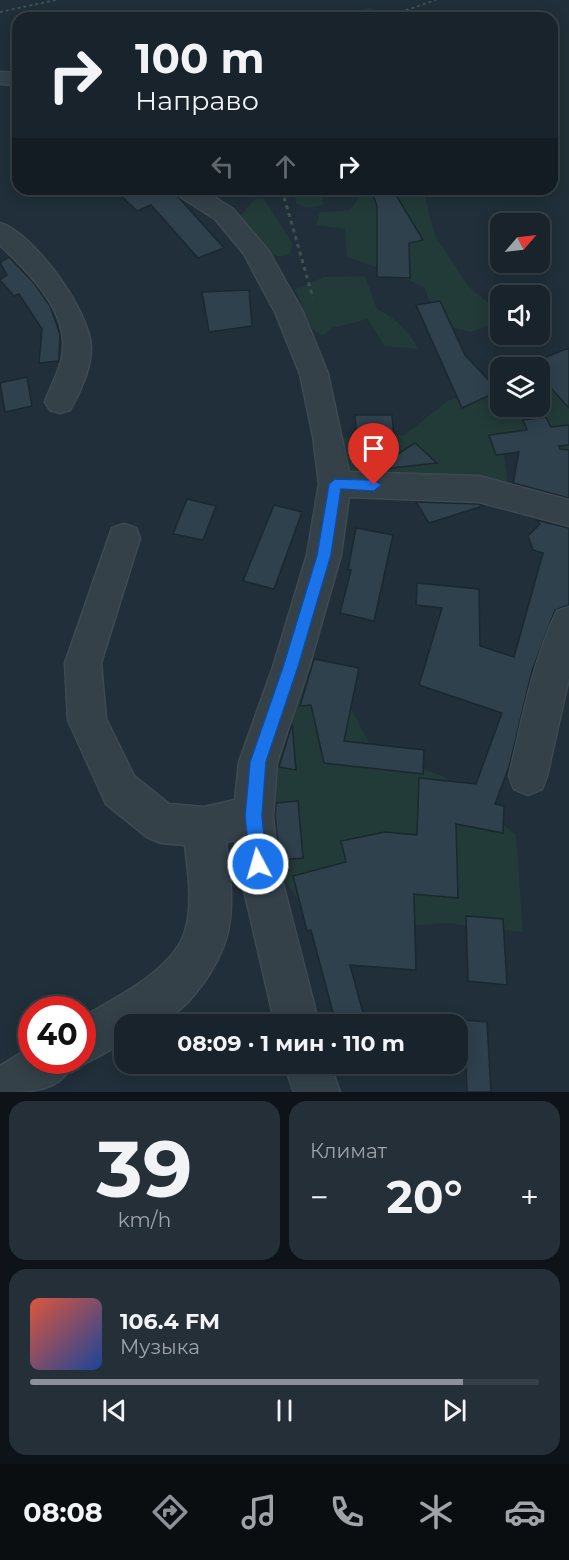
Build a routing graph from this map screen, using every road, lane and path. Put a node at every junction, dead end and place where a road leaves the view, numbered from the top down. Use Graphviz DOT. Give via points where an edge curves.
graph roads {
  1 [pos="56,0"];
  2 [pos="436,0"];
  3 [pos="0,12"];
  4 [pos="401,12"];
  5 [pos="194,195"];
  6 [pos="284,195"];
  7 [pos="0,231"];
  8 [pos="314,300"];
  9 [pos="60,402"];
  10 [pos="335,484"];
  11 [pos="569,513"];
  12 [pos="124,538"];
  13 [pos="569,622"];
  14 [pos="528,776"];
  15 [pos="253,816"];
  16 [pos="204,827"];
  17 [pos="295,1014"];
  18 [pos="96,1034"];
  19 [pos="29,1074"];
  20 [pos="311,1074"];
  21 [pos="0,1092"];
  22 [pos="317,1092"];
  1 -- 3 [label="path"];
  2 -- 4 [label="path"];
  5 -- 10 [label="street" via="224,214 255,250 289,312 314,374"];
  6 -- 8 [label="path"];
  7 -- 9 [label="street" via="25,254 60,299 75,328 77,349"];
  10 -- 11 [label="street" via="479,489"];
  10 -- 15 [label="street" via="324,555 258,762"];
  12 -- 16 [label="street" via="83,663 87,720 120,790 161,823"];
  13 -- 14 [label="street" via="548,687"];
  15 -- 16 [label="street"];
  15 -- 17 [label="street" via="258,864"];
  16 -- 18 [label="street" via="209,898 206,935 192,964 161,996"];
  19 -- 21 [label="street"];
  20 -- 22 [label="street"];
}
